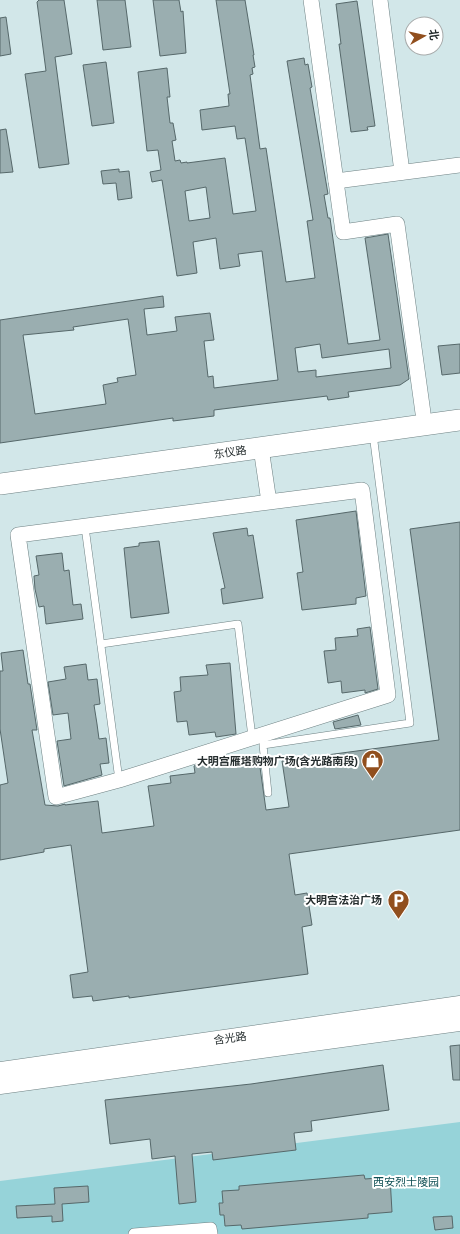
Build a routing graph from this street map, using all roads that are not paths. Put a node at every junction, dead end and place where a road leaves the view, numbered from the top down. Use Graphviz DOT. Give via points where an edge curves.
graph roads {
  1 [pos="311,0"];
  2 [pos="380,0"];
  3 [pos="460,165"];
  4 [pos="402,172"];
  5 [pos="336,181"];
  6 [pos="460,408"];
  7 [pos="423,413"];
  8 [pos="460,420"];
  9 [pos="373,432"];
  10 [pos="261,448"];
  11 [pos="0,472"];
  12 [pos="0,484"];
  13 [pos="269,502"];
  14 [pos="85,527"];
  15 [pos="101,644"];
  16 [pos="252,737"];
  17 [pos="120,780"];
  18 [pos="268,793"];
  19 [pos="460,1005"];
  20 [pos="460,1022"];
  21 [pos="0,1071"];
  22 [pos="0,1085"];
  23 [pos="134,1234"];
  24 [pos="212,1234"];
  1 -- 5 [label="street"];
  2 -- 4 [label="street"];
  3 -- 4 [label="street"];
  4 -- 5 [label="street"];
  5 -- 7 [label="street" via="343,232 397,224"];
  6 -- 7 [label="main road, 东仪路"];
  7 -- 11 [label="main road, 东仪路"];
  8 -- 9 [label="main road, 东仪路"];
  9 -- 10 [label="main road, 东仪路"];
  9 -- 18 [label="lane" via="410,723 263,745"];
  10 -- 12 [label="main road, 东仪路"];
  10 -- 13 [label="street"];
  13 -- 14 [label="street"];
  13 -- 16 [label="street" via="362,490 388,695"];
  14 -- 15 [label="lane"];
  14 -- 17 [label="street" via="18,535 56,797"];
  15 -- 16 [label="lane" via="238,624"];
  15 -- 17 [label="lane"];
  16 -- 17 [label="street"];
  19 -- 21 [label="street, 含光路"];
  20 -- 22 [label="street, 含光路"];
  23 -- 24 [label="street" via="211,1228"];
}
